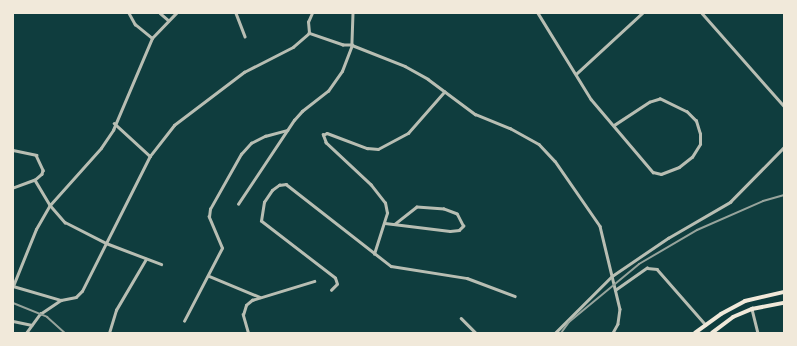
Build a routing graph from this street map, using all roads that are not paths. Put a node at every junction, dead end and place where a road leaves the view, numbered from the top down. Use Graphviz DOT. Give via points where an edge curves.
graph roads {
  1 [pos="129,13"];
  2 [pos="160,13"];
  3 [pos="176,13"];
  4 [pos="236,13"];
  5 [pos="312,13"];
  6 [pos="353,13"];
  7 [pos="538,13"];
  8 [pos="642,13"];
  9 [pos="702,13"];
  10 [pos="168,20"];
  11 [pos="309,33"];
  12 [pos="244,36"];
  13 [pos="152,38"];
  14 [pos="352,45"];
  15 [pos="576,74"];
  16 [pos="444,92"];
  17 [pos="783,104"];
  18 [pos="114,122"];
  19 [pos="615,126"];
  20 [pos="287,130"];
  21 [pos="784,147"];
  22 [pos="13,150"];
  23 [pos="150,156"];
  24 [pos="35,180"];
  25 [pos="13,188"];
  26 [pos="238,204"];
  27 [pos="50,205"];
  28 [pos="385,223"];
  29 [pos="395,224"];
  30 [pos="106,243"];
  31 [pos="374,254"];
  32 [pos="146,259"];
  33 [pos="160,264"];
  34 [pos="209,276"];
  35 [pos="612,276"];
  36 [pos="314,281"];
  37 [pos="13,286"];
  38 [pos="331,290"];
  39 [pos="615,290"];
  40 [pos="784,292"];
  41 [pos="515,296"];
  42 [pos="261,297"];
  43 [pos="61,300"];
  44 [pos="784,303"];
  45 [pos="752,309"];
  46 [pos="461,318"];
  47 [pos="13,321"];
  48 [pos="184,321"];
  49 [pos="32,325"];
  50 [pos="706,325"];
  51 [pos="26,333"];
  52 [pos="109,333"];
  53 [pos="248,333"];
  54 [pos="476,333"];
  55 [pos="555,333"];
  56 [pos="613,333"];
  57 [pos="695,333"];
  58 [pos="712,333"];
  59 [pos="758,333"];
  1 -- 13 [label="street" via="135,24"];
  2 -- 10 [label="street"];
  3 -- 10 [label="street"];
  4 -- 12 [label="street"];
  5 -- 11 [label="street" via="308,22"];
  6 -- 14 [label="street"];
  7 -- 15 [label="street"];
  8 -- 15 [label="street"];
  9 -- 17 [label="street"];
  10 -- 13 [label="street"];
  11 -- 14 [label="street" via="343,45"];
  11 -- 23 [label="street" via="293,46 244,72 174,125"];
  13 -- 18 [label="street"];
  14 -- 16 [label="street" via="405,66"];
  14 -- 20 [label="street" via="342,71 328,91 302,111"];
  15 -- 19 [label="street" via="591,99"];
  16 -- 28 [label="street" via="408,133 378,149 367,148 327,133 323,136 326,143 371,185 385,203"];
  16 -- 35 [label="street" via="475,114 510,128 544,149 600,226"];
  18 -- 23 [label="street"];
  18 -- 27 [label="street" via="101,148"];
  19 -- 19 [label="street" via="650,102 660,99 687,112 696,121 700,144 692,157 661,174 653,172"];
  20 -- 26 [label="street"];
  20 -- 34 [label="street" via="265,136 252,143 241,154 210,209 209,217 222,248"];
  21 -- 35 [label="street" via="722,208 668,238"];
  22 -- 24 [label="street" via="36,155 44,170"];
  23 -- 30 [label="street"];
  24 -- 25 [label="street"];
  24 -- 27 [label="street"];
  27 -- 30 [label="street" via="65,222"];
  27 -- 37 [label="street" via="36,229"];
  28 -- 29 [label="street"];
  28 -- 31 [label="street"];
  29 -- 29 [label="street" via="450,231 459,230 463,226 457,214 444,209 417,207"];
  30 -- 32 [label="street"];
  30 -- 43 [label="street" via="87,284 76,297"];
  31 -- 38 [label="street" via="286,184 272,190 264,202 261,220 335,278 337,284"];
  31 -- 41 [label="street" via="391,266 467,278"];
  32 -- 33 [label="street"];
  32 -- 52 [label="street" via="116,310"];
  34 -- 42 [label="street"];
  34 -- 48 [label="street"];
  35 -- 39 [label="street"];
  35 -- 55 [label="street"];
  36 -- 42 [label="street"];
  37 -- 43 [label="street"];
  39 -- 50 [label="street" via="647,268 657,269"];
  39 -- 56 [label="street" via="620,310 618,324"];
  40 -- 50 [label="main road" via="745,301"];
  42 -- 53 [label="street" via="246,305 242,316"];
  43 -- 49 [label="street" via="46,308"];
  44 -- 45 [label="main road"];
  45 -- 58 [label="main road" via="733,317"];
  45 -- 59 [label="street"];
  46 -- 54 [label="street"];
  47 -- 49 [label="street"];
  49 -- 51 [label="street"];
  50 -- 57 [label="main road"];
}
